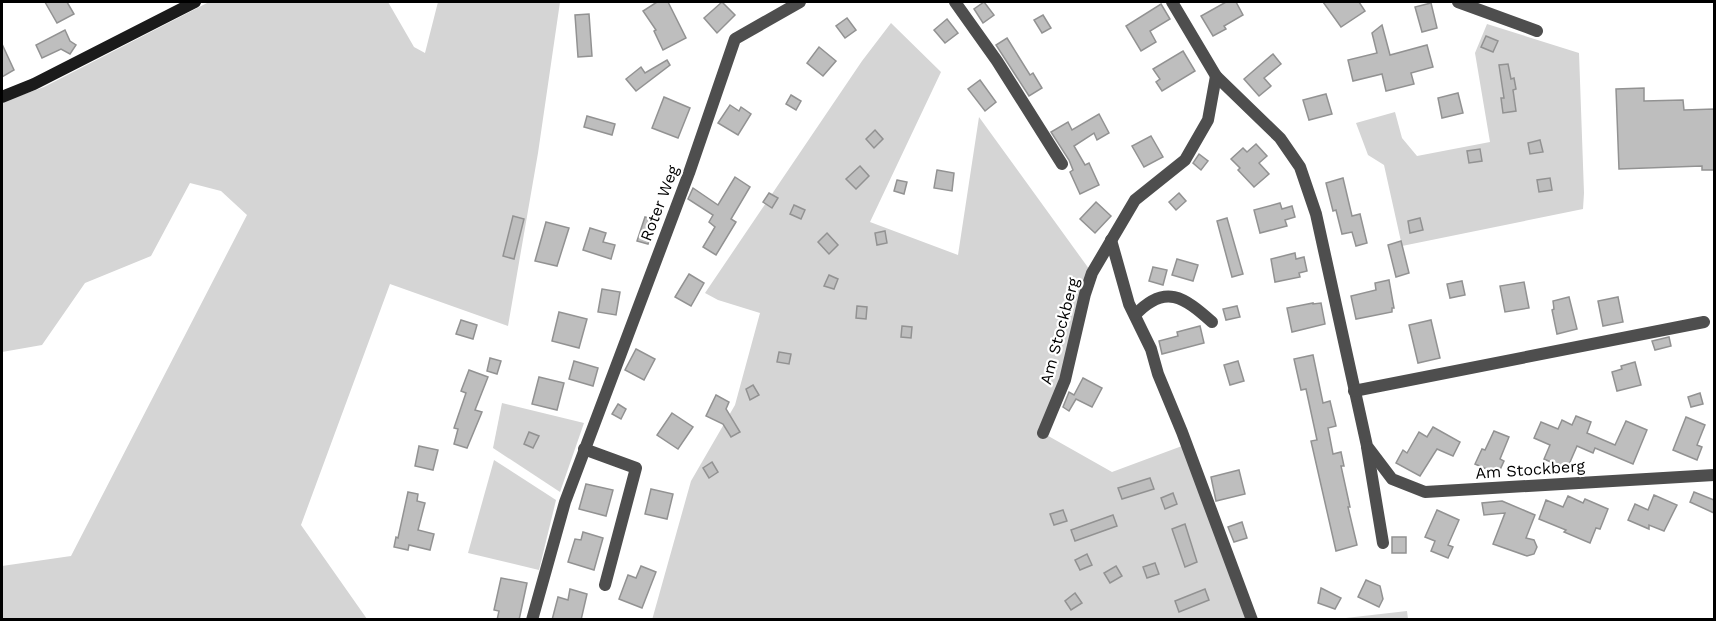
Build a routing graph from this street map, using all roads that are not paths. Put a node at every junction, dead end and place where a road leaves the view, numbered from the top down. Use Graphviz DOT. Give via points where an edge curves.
graph roads {
  1 [pos="195,2"];
  2 [pos="800,2"];
  3 [pos="956,2"];
  4 [pos="1172,2"];
  5 [pos="1458,2"];
  6 [pos="1537,31"];
  7 [pos="1216,76"];
  8 [pos="2,97"];
  9 [pos="1062,164"];
  10 [pos="1111,240"];
  11 [pos="1135,315"];
  12 [pos="1212,322"];
  13 [pos="1704,322"];
  14 [pos="1354,391"];
  15 [pos="1043,432"];
  16 [pos="1367,446"];
  17 [pos="584,449"];
  18 [pos="1714,475"];
  19 [pos="1383,543"];
  20 [pos="605,585"];
  21 [pos="532,620"];
  22 [pos="1252,620"];
  1 -- 8 [label="main road"];
  2 -- 17 [label="street, Roter Weg" via="735,39 689,173"];
  3 -- 9 [label="street"];
  4 -- 7 [label="street, Am Stockberg"];
  5 -- 6 [label="street"];
  7 -- 10 [label="street, Am Stockberg" via="1208,120 1185,160 1135,200"];
  7 -- 14 [label="street, Am Stockberg" via="1280,138 1300,167 1316,214"];
  10 -- 11 [label="street"];
  10 -- 15 [label="street, Am Stockberg" via="1092,273 1065,380"];
  11 -- 12 [label="street" via="1155,300 1170,295 1181,298"];
  11 -- 22 [label="street"];
  13 -- 14 [label="street"];
  14 -- 16 [label="street, Am Stockberg"];
  16 -- 18 [label="street, Am Stockberg" via="1392,479 1425,492"];
  16 -- 19 [label="street, Am Stockberg"];
  17 -- 20 [label="street" via="636,468"];
  17 -- 21 [label="street, Roter Weg"];
}
